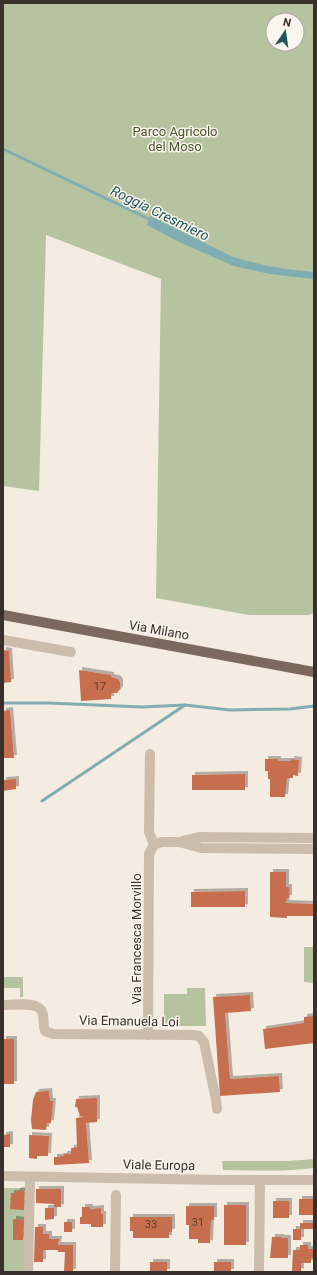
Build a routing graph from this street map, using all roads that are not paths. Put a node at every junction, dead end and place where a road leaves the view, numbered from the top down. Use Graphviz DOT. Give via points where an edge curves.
graph roads {
  1 [pos="3,614"];
  2 [pos="3,640"];
  3 [pos="71,652"];
  4 [pos="313,671"];
  5 [pos="150,754"];
  6 [pos="266,838"];
  7 [pos="300,838"];
  8 [pos="314,838"];
  9 [pos="179,842"];
  10 [pos="154,845"];
  11 [pos="265,849"];
  12 [pos="300,849"];
  13 [pos="314,849"];
  14 [pos="3,1005"];
  15 [pos="148,1035"];
  16 [pos="217,1109"];
  17 [pos="3,1176"];
  18 [pos="30,1177"];
  19 [pos="312,1179"];
  20 [pos="260,1180"];
  21 [pos="116,1195"];
  22 [pos="28,1272"];
  23 [pos="115,1272"];
  24 [pos="259,1272"];
  1 -- 4 [label="main road, Via Milano"];
  2 -- 3 [label="street"];
  5 -- 10 [label="street" via="149,832"];
  6 -- 7 [label="street"];
  6 -- 9 [label="street" via="199,837"];
  6 -- 11 [label="street"];
  7 -- 8 [label="street"];
  7 -- 12 [label="street"];
  9 -- 10 [label="street" via="161,842"];
  9 -- 11 [label="street" via="201,848"];
  10 -- 15 [label="street, Via Francesca Morvillo" via="149,854"];
  11 -- 12 [label="street"];
  12 -- 13 [label="street"];
  14 -- 15 [label="street, Via Emanuela Loi" via="40,1007 45,1031 53,1034"];
  15 -- 16 [label="street, Via Emanuela Loi" via="199,1036 204,1042"];
  17 -- 18 [label="street, Viale Europa"];
  18 -- 20 [label="street, Viale Europa"];
  18 -- 22 [label="street"];
  19 -- 20 [label="street, Viale Europa"];
  20 -- 24 [label="street"];
  21 -- 23 [label="street"];
}
